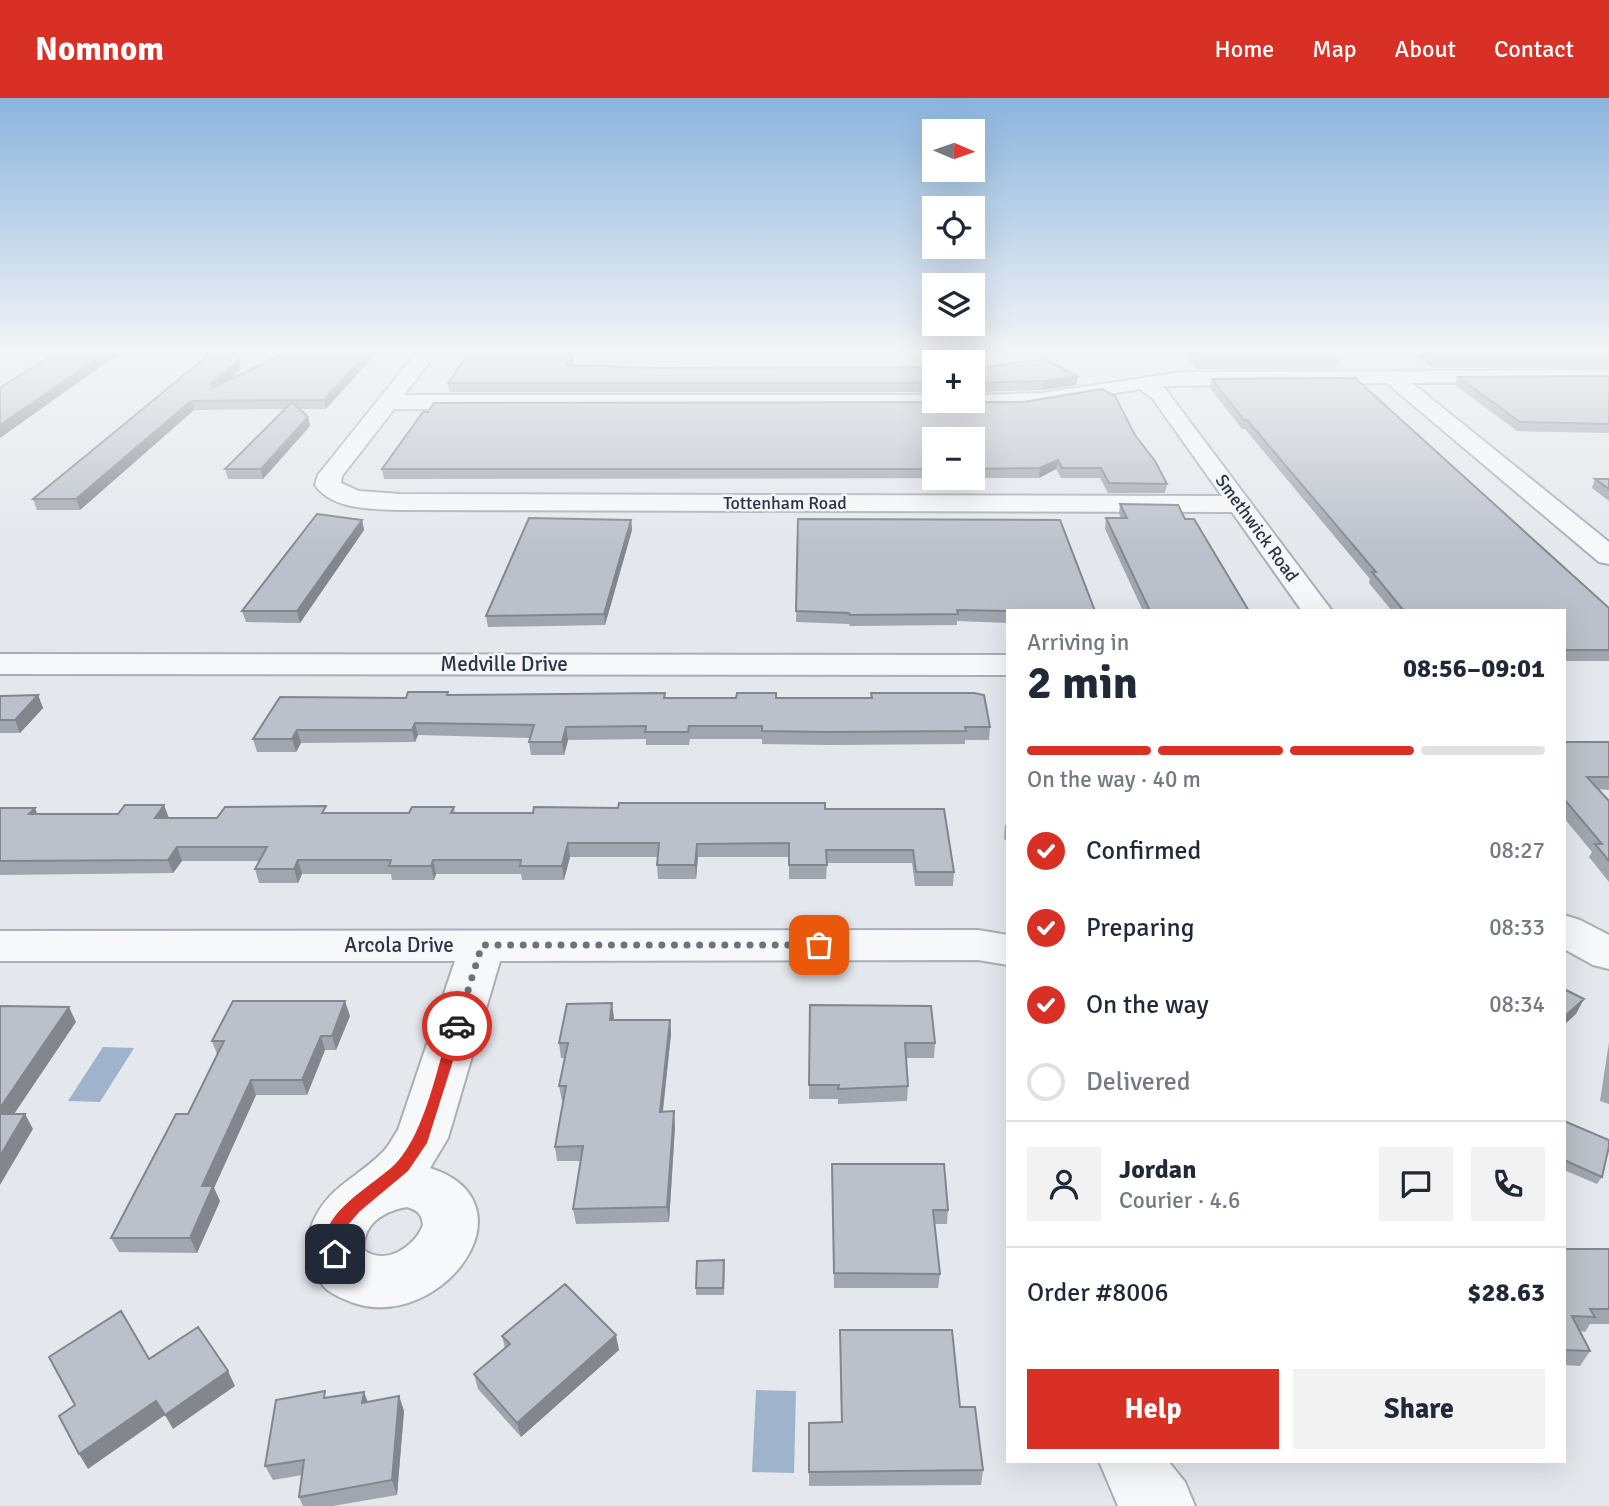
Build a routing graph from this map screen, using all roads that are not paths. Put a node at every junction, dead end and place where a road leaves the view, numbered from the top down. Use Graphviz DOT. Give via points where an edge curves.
graph roads {
  1 [pos="375,419"];
  2 [pos="1178,419"];
  3 [pos="1443,419"];
  4 [pos="1238,504"];
  5 [pos="1609,556"];
  6 [pos="1316,609"];
  7 [pos="0,664"];
  8 [pos="1006,664"];
  9 [pos="482,945"];
  10 [pos="0,946"];
  11 [pos="1006,950"];
  12 [pos="422,1138"];
  13 [pos="439,1193"];
  14 [pos="369,1195"];
  15 [pos="1133,1463"];
  16 [pos="1161,1506"];
  1 -- 4 [label="street, Tottenham Road" via="330,475 328,485 334,492 361,499 423,502"];
  2 -- 4 [label="street, Smethwick Road"];
  3 -- 5 [label="street"];
  4 -- 6 [label="street, Smethwick Road"];
  7 -- 8 [label="street, Medville Drive"];
  9 -- 10 [label="street, Arcola Drive"];
  9 -- 11 [label="street, Arcola Drive" via="978,945"];
  9 -- 12 [label="street"];
  12 -- 13 [label="street" via="425,1167"];
  12 -- 14 [label="street" via="402,1167"];
  13 -- 14 [label="street" via="407,1184"];
  13 -- 14 [label="street" via="452,1218 442,1250 411,1275 372,1282 342,1269 335,1254 341,1222"];
  15 -- 16 [label="street"];
}
